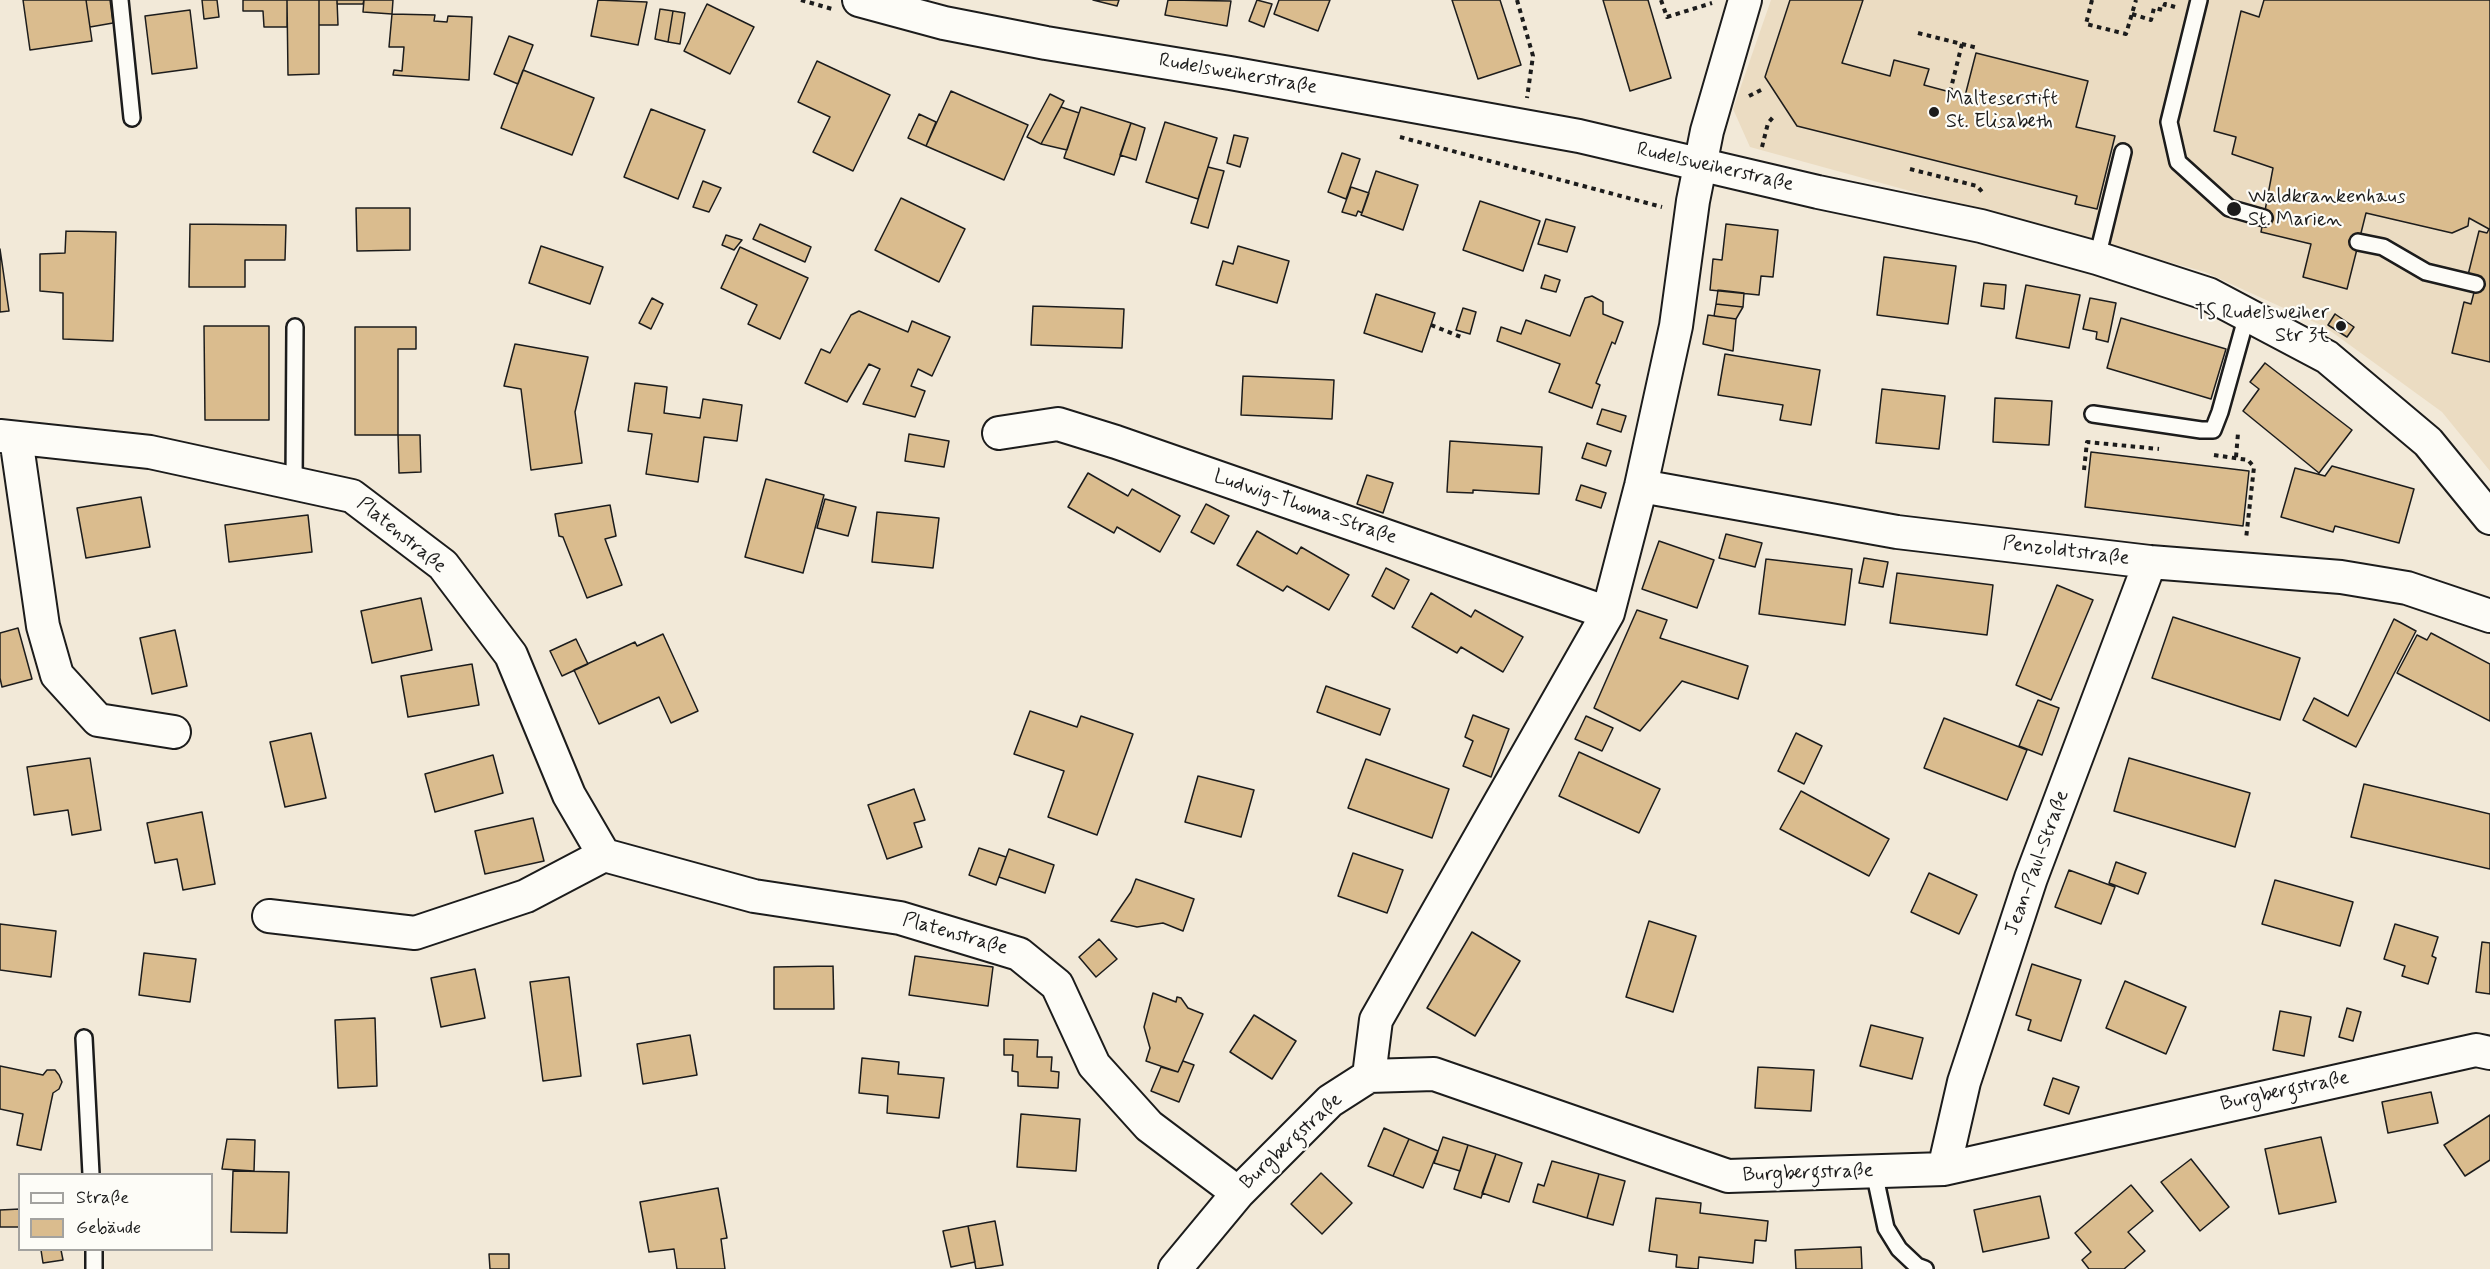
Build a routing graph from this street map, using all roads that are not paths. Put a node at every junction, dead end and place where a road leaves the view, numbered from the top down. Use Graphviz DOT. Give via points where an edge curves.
graph roads {
  1 [pos="120,0"];
  2 [pos="859,0"];
  3 [pos="1744,0"];
  4 [pos="2199,0"];
  5 [pos="132,118"];
  6 [pos="2123,152"];
  7 [pos="1701,164"];
  8 [pos="2264,218"];
  9 [pos="2358,242"];
  10 [pos="2097,258"];
  11 [pos="2476,284"];
  12 [pos="2247,315"];
  13 [pos="295,327"];
  14 [pos="2093,414"];
  15 [pos="999,433"];
  16 [pos="8,437"];
  17 [pos="294,484"];
  18 [pos="1641,486"];
  19 [pos="2490,518"];
  20 [pos="2150,562"];
  21 [pos="1608,613"];
  22 [pos="2490,616"];
  23 [pos="174,732"];
  24 [pos="604,855"];
  25 [pos="269,916"];
  26 [pos="84,1038"];
  27 [pos="2490,1053"];
  28 [pos="1369,1076"];
  29 [pos="1944,1169"];
  30 [pos="1874,1172"];
  31 [pos="91,1173"];
  32 [pos="1238,1193"];
  33 [pos="94,1251"];
  34 [pos="94,1269"];
  35 [pos="1175,1269"];
  36 [pos="1925,1269"];
  1 -- 5 [label="lane"];
  2 -- 7 [label="street, Rudelsweiherstraße" via="1046,44 1522,125"];
  3 -- 7 [label="street"];
  4 -- 8 [label="lane" via="2169,123 2178,162 2229,208"];
  6 -- 10 [label="lane"];
  7 -- 10 [label="street, Rudelsweiherstraße" via="1981,226"];
  7 -- 18 [label="street" via="1676,326"];
  9 -- 11 [label="lane" via="2383,247 2426,272"];
  10 -- 12 [label="street, Rudelsweiherstraße" via="2208,294"];
  12 -- 14 [label="lane" via="2213,430"];
  12 -- 19 [label="street, Rudelsweiherstraße" via="2327,357 2428,442"];
  13 -- 17 [label="lane"];
  15 -- 21 [label="street, Ludwig-Thoma-Straße" via="1058,424"];
  16 -- 17 [label="street, Platenstraße" via="150,452"];
  16 -- 23 [label="street" via="43,626 57,675 98,720"];
  17 -- 24 [label="street, Platenstraße" via="351,496 443,565 511,655 569,795"];
  18 -- 20 [label="street, Penzoldtstraße" via="1897,532"];
  18 -- 21 [label="street"];
  20 -- 22 [label="street, Penzoldtstraße" via="2341,578 2407,588"];
  20 -- 29 [label="street, Jean-Paul-Straße" via="2031,878 1964,1082"];
  21 -- 28 [label="street" via="1376,1020"];
  24 -- 25 [label="street" via="526,896 415,933"];
  24 -- 32 [label="street, Platenstraße" via="754,896 900,918 1019,954 1057,985 1094,1065 1133,1109 1149,1126"];
  26 -- 31 [label="lane"];
  27 -- 29 [label="street, Burgbergstraße" via="2476,1050"];
  28 -- 30 [label="street, Burgbergstraße" via="1434,1074 1728,1176"];
  28 -- 32 [label="street, Burgbergstraße" via="1330,1101"];
  29 -- 30 [label="street, Burgbergstraße"];
  30 -- 36 [label="lane" via="1886,1228 1899,1249"];
  32 -- 35 [label="street, Burgbergstraße"];
  33 -- 34 [label="lane"];
}
